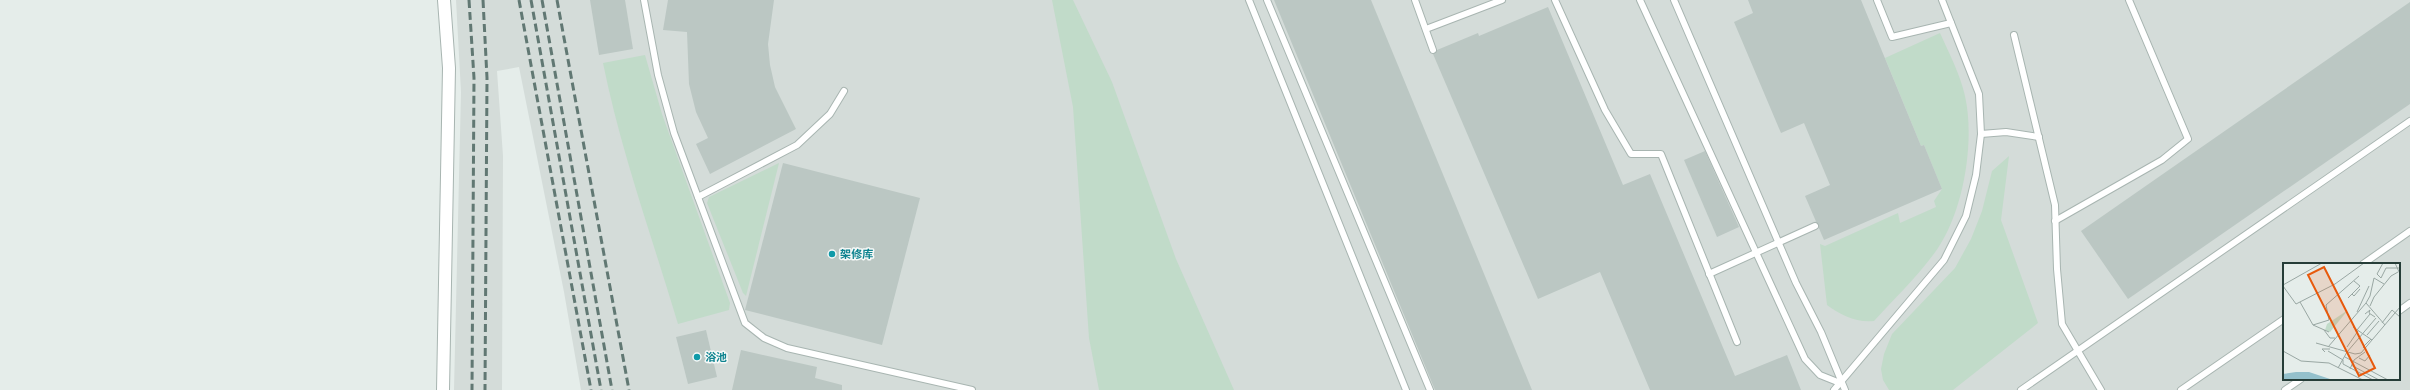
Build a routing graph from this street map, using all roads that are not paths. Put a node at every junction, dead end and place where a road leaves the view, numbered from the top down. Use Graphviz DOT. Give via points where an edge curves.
graph roads {
  1 [pos="444,0"];
  2 [pos="644,0"];
  3 [pos="1249,0"];
  4 [pos="1267,0"];
  5 [pos="1415,0"];
  6 [pos="1502,0"];
  7 [pos="1555,0"];
  8 [pos="1640,0"];
  9 [pos="1674,0"];
  10 [pos="1877,0"];
  11 [pos="1942,0"];
  12 [pos="2128,0"];
  13 [pos="1951,22"];
  14 [pos="1426,29"];
  15 [pos="2014,35"];
  16 [pos="1434,50"];
  17 [pos="844,91"];
  18 [pos="2410,121"];
  19 [pos="1981,134"];
  20 [pos="2039,137"];
  21 [pos="698,197"];
  22 [pos="2056,221"];
  23 [pos="1815,226"];
  24 [pos="2410,231"];
  25 [pos="1778,241"];
  26 [pos="1756,253"];
  27 [pos="2364,263"];
  28 [pos="1709,274"];
  29 [pos="2410,303"];
  30 [pos="2400,310"];
  31 [pos="2283,320"];
  32 [pos="1737,342"];
  33 [pos="2077,350"];
  34 [pos="2300,380"];
  35 [pos="1840,383"];
  36 [pos="443,390"];
  37 [pos="972,390"];
  38 [pos="1406,390"];
  39 [pos="1430,390"];
  40 [pos="1834,390"];
  41 [pos="1845,390"];
  42 [pos="2021,390"];
  43 [pos="2101,390"];
  44 [pos="2181,390"];
  45 [pos="2285,390"];
  1 -- 36 [label="street" via="449,68"];
  2 -- 21 [label="lane" via="658,75 674,133"];
  3 -- 38 [label="lane"];
  4 -- 39 [label="lane"];
  5 -- 14 [label="lane"];
  6 -- 14 [label="lane"];
  7 -- 28 [label="lane" via="1605,110 1631,154 1661,154"];
  8 -- 26 [label="lane"];
  9 -- 25 [label="lane"];
  10 -- 13 [label="lane" via="1892,37"];
  11 -- 13 [label="lane"];
  12 -- 22 [label="lane" via="2188,139 2162,160"];
  13 -- 19 [label="lane" via="1979,94"];
  14 -- 16 [label="lane"];
  15 -- 20 [label="lane"];
  17 -- 21 [label="lane" via="830,114 797,144"];
  18 -- 33 [label="lane"];
  19 -- 20 [label="lane" via="2006,132"];
  19 -- 35 [label="lane" via="1976,175 1966,216 1944,260"];
  20 -- 22 [label="lane" via="2055,205"];
  21 -- 37 [label="lane" via="745,323 764,338 787,348"];
  22 -- 33 [label="lane" via="2062,324"];
  23 -- 25 [label="lane"];
  24 -- 27 [label="lane"];
  25 -- 26 [label="lane"];
  25 -- 35 [label="lane" via="1821,332"];
  26 -- 28 [label="lane"];
  26 -- 35 [label="lane" via="1805,358 1820,375"];
  28 -- 32 [label="lane"];
  29 -- 30 [label="lane"];
  31 -- 44 [label="lane"];
  33 -- 42 [label="lane"];
  33 -- 43 [label="lane"];
  34 -- 45 [label="lane"];
  35 -- 40 [label="lane"];
  35 -- 41 [label="lane"];
}
